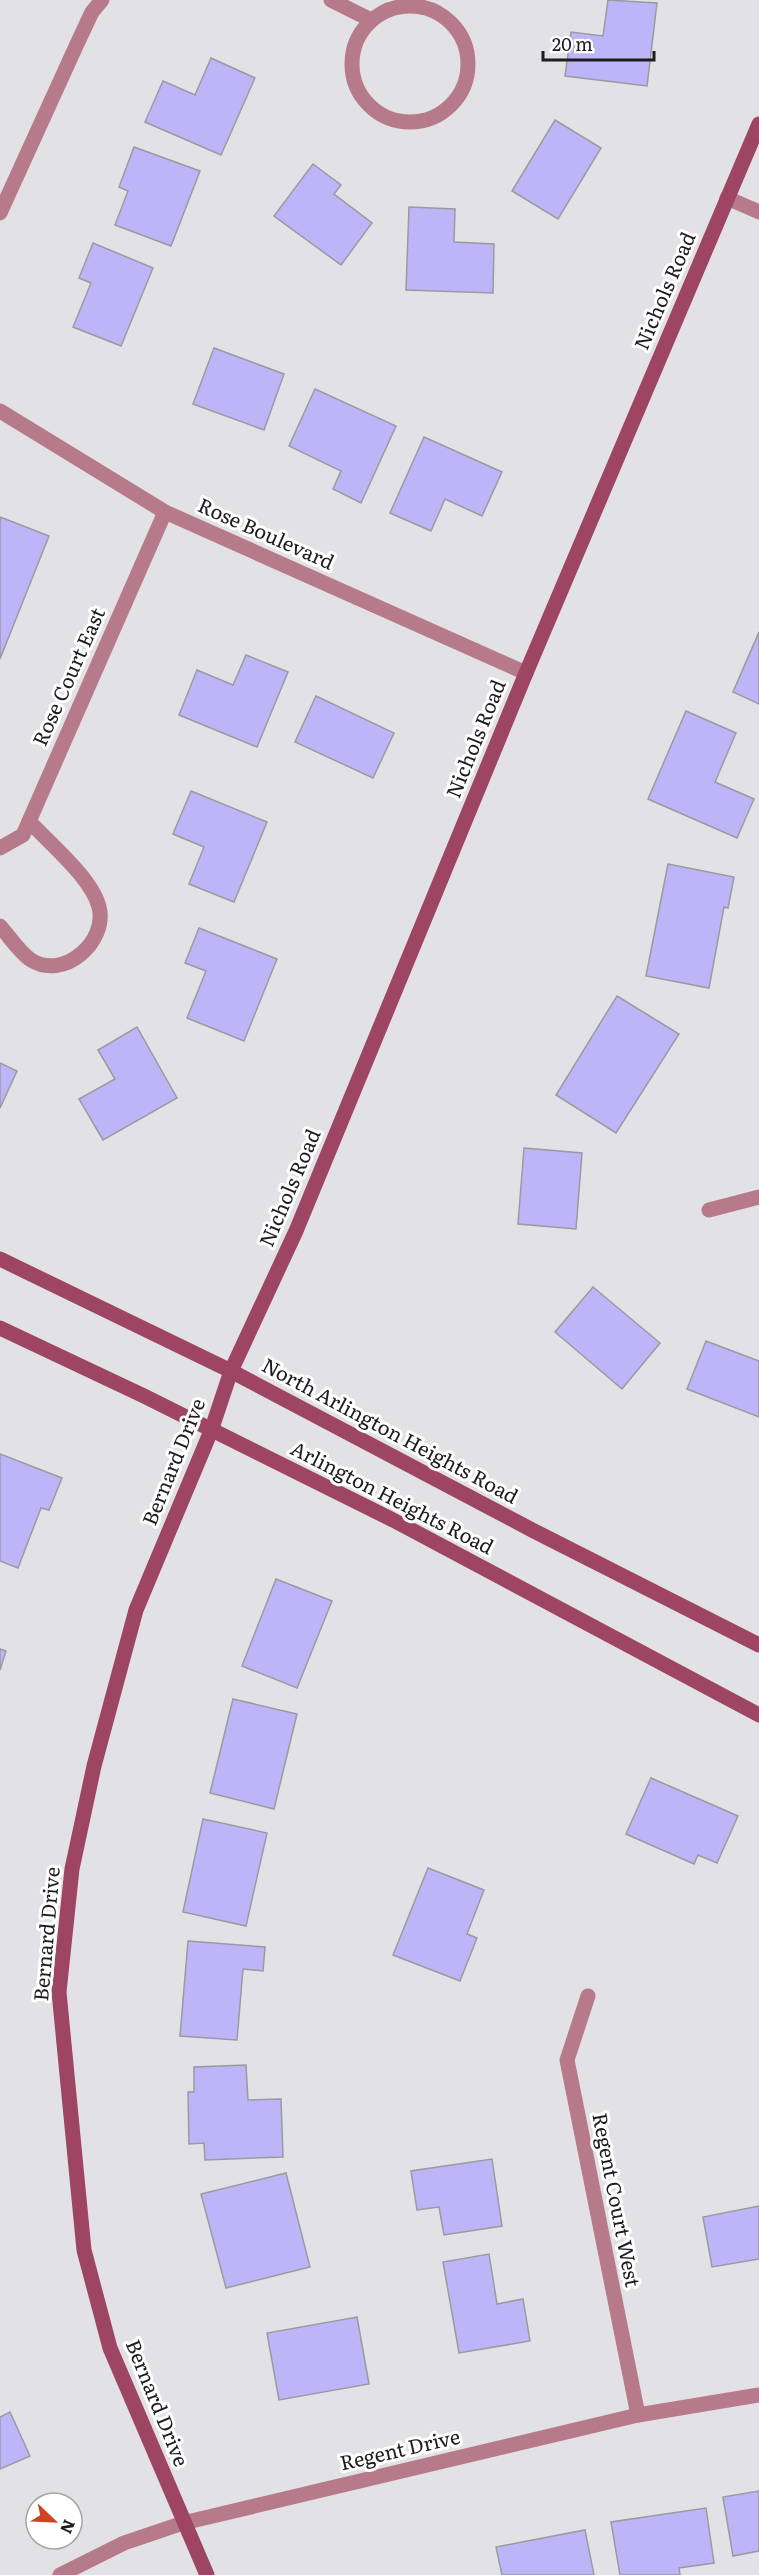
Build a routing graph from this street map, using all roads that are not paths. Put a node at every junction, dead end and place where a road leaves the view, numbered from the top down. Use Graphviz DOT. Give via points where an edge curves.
graph roads {
  1 [pos="102,0"];
  2 [pos="331,0"];
  3 [pos="371,20"];
  4 [pos="759,124"];
  5 [pos="727,198"];
  6 [pos="759,212"];
  7 [pos="0,213"];
  8 [pos="0,411"];
  9 [pos="165,512"];
  10 [pos="526,673"];
  11 [pos="29,821"];
  12 [pos="0,848"];
  13 [pos="0,926"];
  14 [pos="759,1197"];
  15 [pos="709,1210"];
  16 [pos="0,1259"];
  17 [pos="0,1328"];
  18 [pos="231,1371"];
  19 [pos="211,1431"];
  20 [pos="759,1645"];
  21 [pos="759,1715"];
  22 [pos="588,1996"];
  23 [pos="759,2395"];
  24 [pos="638,2415"];
  25 [pos="183,2523"];
  26 [pos="60,2575"];
  27 [pos="207,2575"];
  1 -- 7 [label="street" via="76,44"];
  2 -- 3 [label="street"];
  3 -- 3 [label="street" via="388,9 408,5 426,7 453,24 464,41 469,67 464,87 454,103 438,116 404,123 384,117 366,102 355,85 351,59 357,39"];
  4 -- 5 [label="street, Nichols Road"];
  5 -- 6 [label="street"];
  5 -- 10 [label="street, Nichols Road"];
  8 -- 9 [label="street, Rose Boulevard"];
  9 -- 10 [label="street, Rose Boulevard"];
  9 -- 11 [label="street, Rose Court East"];
  10 -- 18 [label="street, Nichols Road" via="296,1231"];
  11 -- 12 [label="street, Rose Court East" via="23,835"];
  11 -- 13 [label="street" via="92,889 100,908 98,931 81,955 64,964 51,965 32,961"];
  14 -- 15 [label="street"];
  16 -- 18 [label="street, North Arlington Heights Road"];
  17 -- 19 [label="street, Arlington Heights Road"];
  18 -- 19 [label="street, Bernard Drive"];
  18 -- 20 [label="street, North Arlington Heights Road"];
  19 -- 21 [label="street, Arlington Heights Road" via="393,1520"];
  19 -- 25 [label="street, Bernard Drive" via="136,1610 94,1766 72,1869 59,1992 84,2250 110,2348"];
  22 -- 24 [label="street, Regent Court West" via="567,2060"];
  23 -- 24 [label="street, Regent Drive"];
  24 -- 25 [label="street, Regent Drive"];
  25 -- 26 [label="street, Regent Drive" via="124,2543"];
  25 -- 27 [label="street, Bernard Drive"];
}
